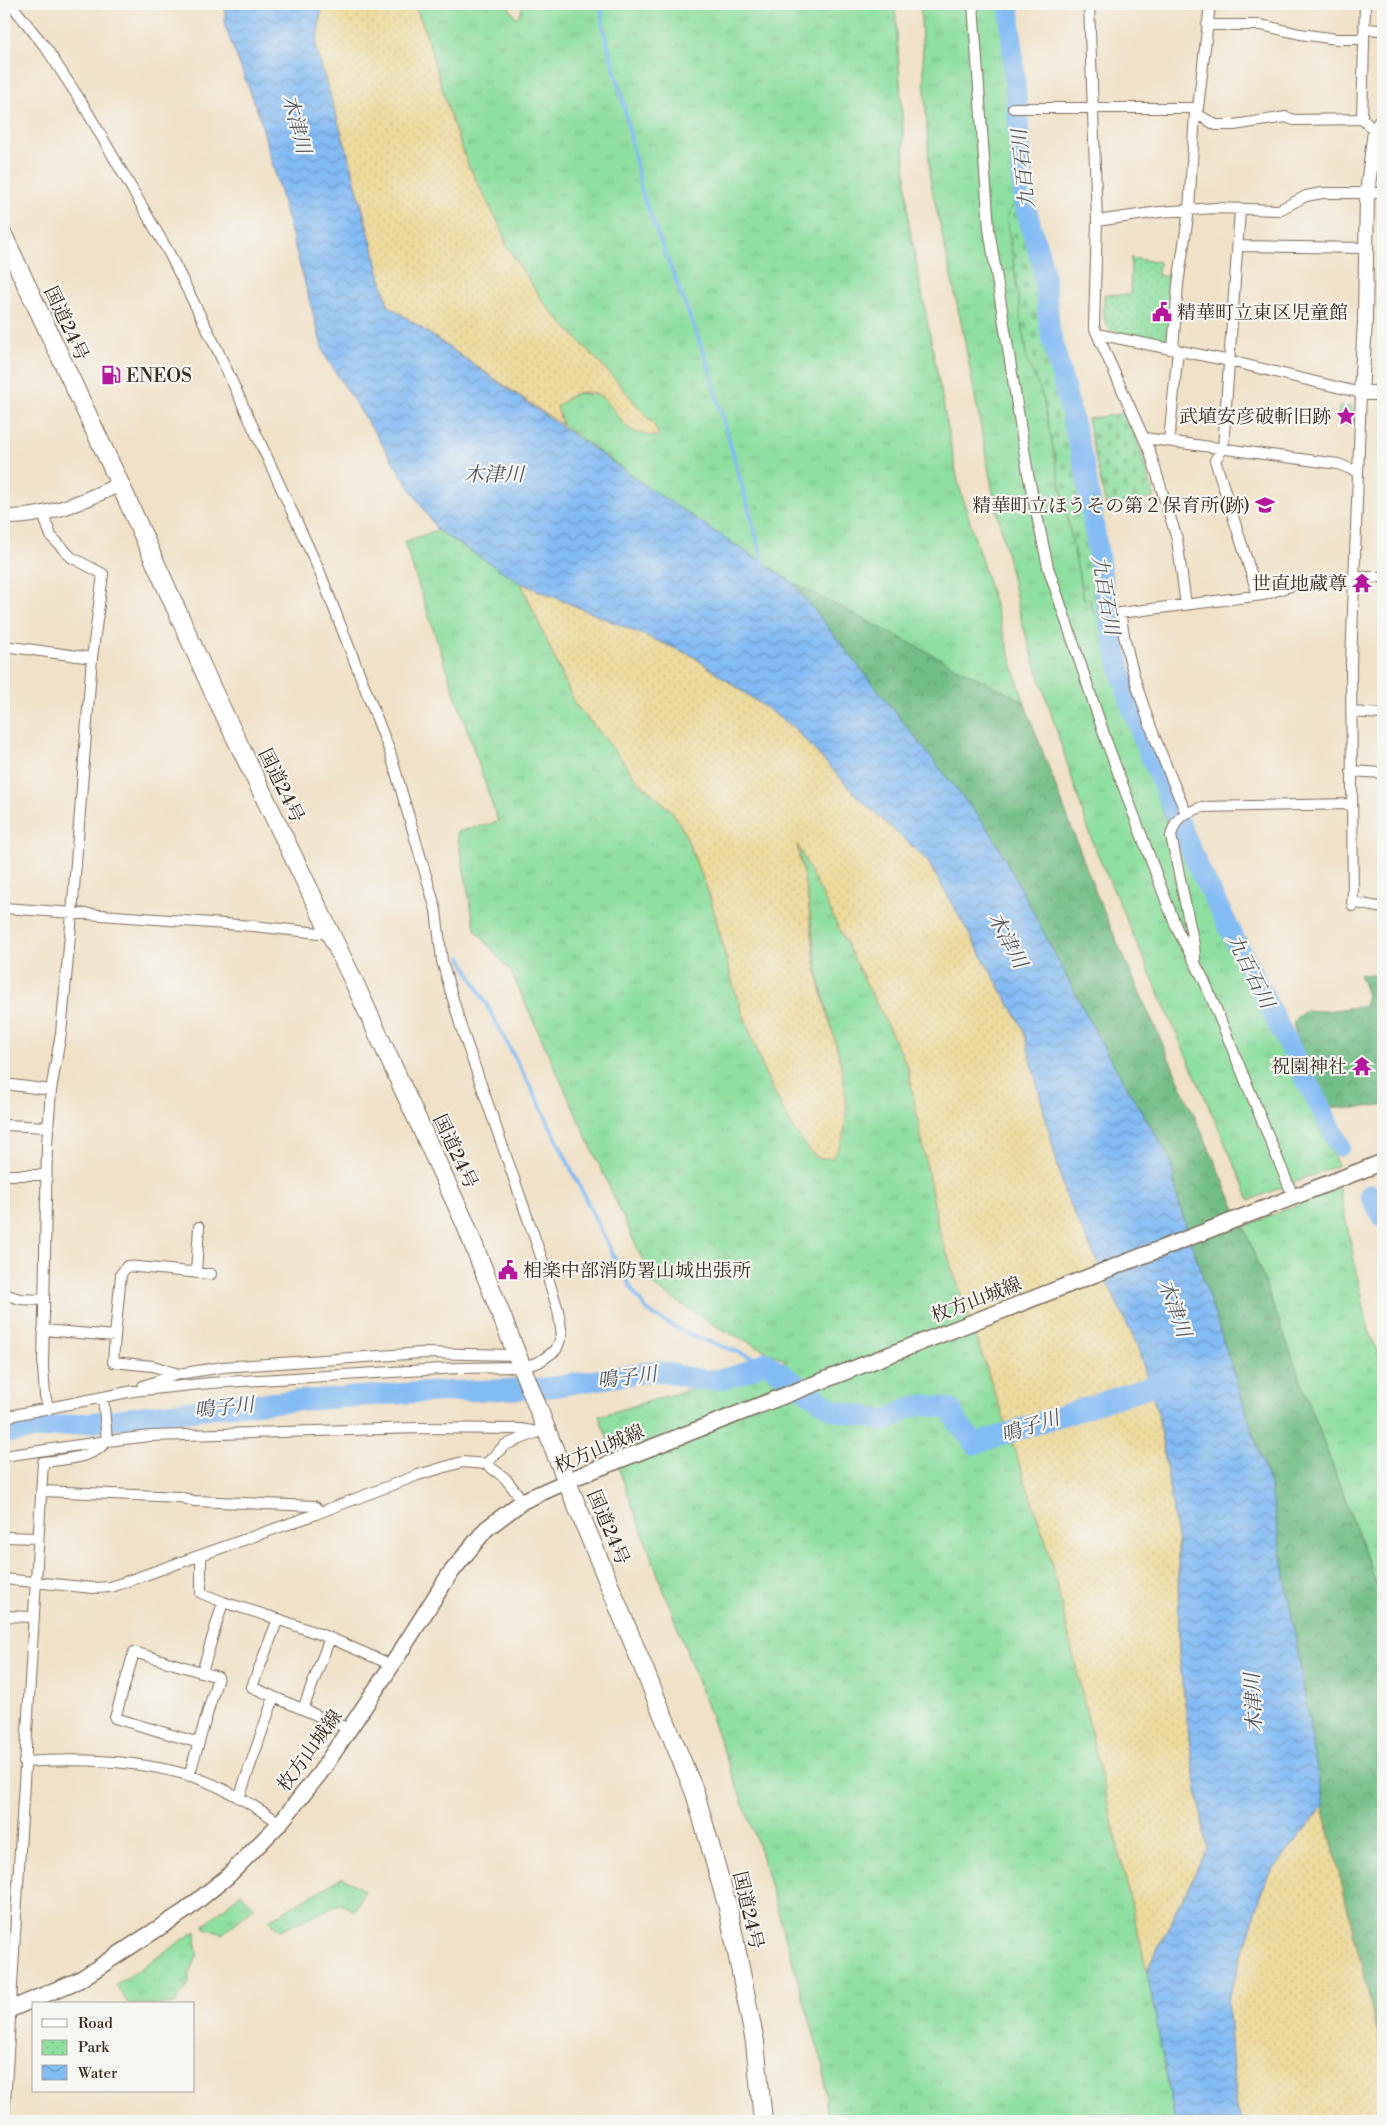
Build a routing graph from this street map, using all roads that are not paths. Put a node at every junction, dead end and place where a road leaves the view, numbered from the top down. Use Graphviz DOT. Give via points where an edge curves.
graph roads {
  1 [pos="11,4"];
  2 [pos="973,4"];
  3 [pos="1089,4"];
  4 [pos="1210,4"];
  5 [pos="1365,4"];
  6 [pos="1207,25"];
  7 [pos="1383,30"];
  8 [pos="1364,34"];
  9 [pos="1093,107"];
  10 [pos="1013,108"];
  11 [pos="1196,110"];
  12 [pos="1362,119"];
  13 [pos="1383,119"];
  14 [pos="1375,131"];
  15 [pos="1367,193"];
  16 [pos="1383,193"];
  17 [pos="1189,210"];
  18 [pos="1240,210"];
  19 [pos="1097,221"];
  20 [pos="4,237"];
  21 [pos="1238,246"];
  22 [pos="1366,248"];
  23 [pos="9,261"];
  24 [pos="1097,334"];
  25 [pos="1175,350"];
  26 [pos="1230,361"];
  27 [pos="1361,393"];
  28 [pos="1383,393"];
  29 [pos="1144,438"];
  30 [pos="1169,441"];
  31 [pos="1223,448"];
  32 [pos="1358,472"];
  33 [pos="120,484"];
  34 [pos="43,514"];
  35 [pos="4,517"];
  36 [pos="1383,577"];
  37 [pos="1354,579"];
  38 [pos="1258,595"];
  39 [pos="1186,605"];
  40 [pos="4,646"];
  41 [pos="92,658"];
  42 [pos="1351,712"];
  43 [pos="1383,714"];
  44 [pos="1351,771"];
  45 [pos="1383,773"];
  46 [pos="1351,804"];
  47 [pos="1186,813"];
  48 [pos="4,908"];
  49 [pos="1383,908"];
  50 [pos="72,914"];
  51 [pos="329,934"];
  52 [pos="1195,962"];
  53 [pos="4,1084"];
  54 [pos="51,1090"];
  55 [pos="4,1125"];
  56 [pos="48,1127"];
  57 [pos="1383,1162"];
  58 [pos="4,1175"];
  59 [pos="46,1175"];
  60 [pos="1290,1197"];
  61 [pos="199,1227"];
  62 [pos="196,1273"];
  63 [pos="211,1274"];
  64 [pos="4,1294"];
  65 [pos="43,1300"];
  66 [pos="43,1330"];
  67 [pos="115,1336"];
  68 [pos="520,1361"];
  69 [pos="178,1374"];
  70 [pos="134,1391"];
  71 [pos="104,1399"];
  72 [pos="48,1409"];
  73 [pos="4,1417"];
  74 [pos="543,1428"];
  75 [pos="107,1438"];
  76 [pos="4,1456"];
  77 [pos="486,1464"];
  78 [pos="574,1478"];
  79 [pos="43,1491"];
  80 [pos="523,1501"];
  81 [pos="321,1512"];
  82 [pos="4,1536"];
  83 [pos="38,1538"];
  84 [pos="201,1556"];
  85 [pos="4,1579"];
  86 [pos="36,1582"];
  87 [pos="223,1602"];
  88 [pos="4,1616"];
  89 [pos="34,1617"];
  90 [pos="278,1620"];
  91 [pos="330,1638"];
  92 [pos="392,1665"];
  93 [pos="202,1672"];
  94 [pos="274,1697"];
  95 [pos="302,1709"];
  96 [pos="349,1729"];
  97 [pos="199,1743"];
  98 [pos="24,1762"];
  99 [pos="189,1776"];
  100 [pos="239,1798"];
  101 [pos="280,1823"];
  102 [pos="7,2011"];
  103 [pos="4,2120"];
  104 [pos="763,2121"];
  1 -- 68 [label="street" via="46,48 84,106 170,253 319,570 390,752 436,910 442,961 461,1027 558,1310 562,1335 556,1350 539,1362"];
  2 -- 52 [label="street" via="989,229 1028,474 1048,567 1114,762 1167,903"];
  3 -- 9 [label="street"];
  4 -- 6 [label="street"];
  5 -- 8 [label="street"];
  6 -- 8 [label="street" via="1261,26 1337,39"];
  6 -- 11 [label="street"];
  7 -- 8 [label="street"];
  8 -- 12 [label="street"];
  9 -- 10 [label="street"];
  9 -- 11 [label="street"];
  9 -- 19 [label="street"];
  11 -- 12 [label="street" via="1216,125 1286,117 1294,120"];
  11 -- 17 [label="street"];
  12 -- 14 [label="street"];
  13 -- 14 [label="street"];
  14 -- 15 [label="street"];
  15 -- 16 [label="street"];
  15 -- 18 [label="street" via="1322,193 1306,196 1279,210"];
  15 -- 22 [label="street"];
  17 -- 18 [label="street"];
  17 -- 19 [label="street"];
  17 -- 25 [label="street" via="1178,284"];
  18 -- 21 [label="street"];
  19 -- 24 [label="street" via="1094,328"];
  20 -- 23 [label="highway, 国道24号"];
  21 -- 22 [label="street"];
  21 -- 26 [label="street"];
  22 -- 27 [label="street"];
  23 -- 33 [label="highway, 国道24号"];
  24 -- 25 [label="street"];
  24 -- 29 [label="street"];
  25 -- 26 [label="street"];
  25 -- 30 [label="street"];
  26 -- 27 [label="street"];
  26 -- 31 [label="street"];
  27 -- 28 [label="street"];
  27 -- 32 [label="street"];
  29 -- 30 [label="street"];
  29 -- 39 [label="street" via="1177,539"];
  30 -- 31 [label="street"];
  31 -- 32 [label="street" via="1338,464"];
  31 -- 38 [label="street" via="1215,460"];
  32 -- 37 [label="street"];
  33 -- 34 [label="street" via="84,502"];
  33 -- 51 [label="highway, 国道24号" via="213,691"];
  34 -- 35 [label="street"];
  34 -- 41 [label="street" via="51,536 71,557 103,574"];
  36 -- 37 [label="street"];
  37 -- 38 [label="street" via="1299,583"];
  37 -- 42 [label="street"];
  38 -- 39 [label="street"];
  39 -- 47 [label="street" via="1120,613 1133,675 1149,725"];
  40 -- 41 [label="street"];
  41 -- 50 [label="street"];
  42 -- 43 [label="street"];
  42 -- 44 [label="street"];
  44 -- 45 [label="street"];
  44 -- 46 [label="street"];
  46 -- 47 [label="street" via="1202,807"];
  46 -- 49 [label="street" via="1353,904"];
  47 -- 52 [label="street" via="1174,823 1171,836"];
  48 -- 50 [label="street"];
  50 -- 51 [label="street"];
  50 -- 54 [label="street" via="61,1033"];
  51 -- 68 [label="highway, 国道24号" via="366,1006 465,1223"];
  52 -- 60 [label="street"];
  53 -- 54 [label="street"];
  54 -- 56 [label="street"];
  55 -- 56 [label="street"];
  56 -- 59 [label="street"];
  57 -- 60 [label="main road, 枚方山城線"];
  58 -- 59 [label="street"];
  59 -- 65 [label="street"];
  60 -- 78 [label="main road, 枚方山城線"];
  61 -- 62 [label="street"];
  62 -- 63 [label="street"];
  62 -- 67 [label="street" via="127,1266 121,1274"];
  64 -- 65 [label="street" via="20,1299"];
  65 -- 66 [label="street"];
  66 -- 67 [label="street"];
  66 -- 72 [label="street"];
  67 -- 69 [label="street" via="113,1362 153,1366"];
  68 -- 69 [label="street" via="422,1353 223,1367"];
  68 -- 70 [label="street"];
  68 -- 74 [label="highway, 国道24号"];
  69 -- 70 [label="street"];
  70 -- 71 [label="street"];
  71 -- 72 [label="street"];
  71 -- 75 [label="street"];
  72 -- 73 [label="street"];
  74 -- 75 [label="street" via="418,1428"];
  74 -- 77 [label="street" via="504,1445"];
  74 -- 78 [label="highway, 国道24号"];
  75 -- 76 [label="street"];
  75 -- 79 [label="street" via="103,1447 94,1452 43,1462"];
  77 -- 80 [label="street" via="505,1478"];
  77 -- 81 [label="street" via="462,1462"];
  78 -- 80 [label="main road, 枚方山城線"];
  78 -- 104 [label="highway, 国道24号" via="695,1793 728,1908 755,2042"];
  79 -- 81 [label="street" via="314,1506"];
  79 -- 83 [label="street"];
  80 -- 92 [label="main road, 枚方山城線" via="486,1529 473,1544 448,1576"];
  81 -- 84 [label="street"];
  82 -- 83 [label="street"];
  83 -- 86 [label="street"];
  84 -- 86 [label="street" via="111,1587"];
  84 -- 87 [label="street" via="201,1594"];
  85 -- 86 [label="street"];
  86 -- 89 [label="street"];
  87 -- 90 [label="street"];
  87 -- 93 [label="street"];
  88 -- 89 [label="street"];
  89 -- 98 [label="street"];
  90 -- 91 [label="street"];
  90 -- 94 [label="street" via="252,1686"];
  91 -- 92 [label="street"];
  91 -- 95 [label="street"];
  92 -- 96 [label="main road, 枚方山城線"];
  93 -- 97 [label="street" via="218,1677"];
  93 -- 97 [label="street" via="134,1652 115,1718"];
  94 -- 95 [label="street"];
  94 -- 100 [label="street"];
  95 -- 96 [label="street"];
  96 -- 101 [label="main road, 枚方山城線" via="320,1773"];
  97 -- 99 [label="street"];
  98 -- 99 [label="street" via="101,1760"];
  98 -- 102 [label="street"];
  99 -- 100 [label="street"];
  100 -- 101 [label="street"];
  101 -- 102 [label="main road, 枚方山城線" via="228,1876 185,1911 79,1980"];
  102 -- 103 [label="street"];
}
